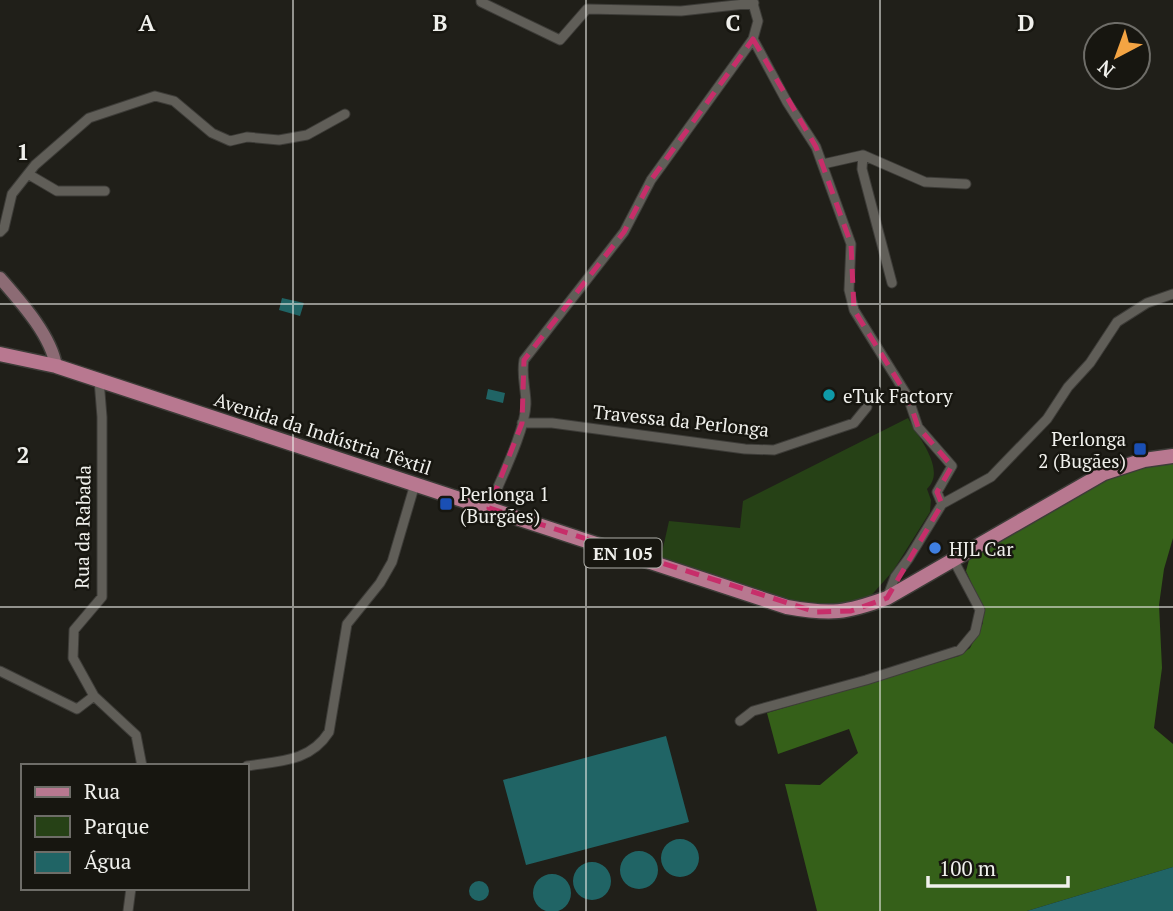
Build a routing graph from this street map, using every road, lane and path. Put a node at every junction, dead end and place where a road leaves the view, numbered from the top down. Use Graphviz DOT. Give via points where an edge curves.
graph roads {
  1 [pos="481,0"];
  2 [pos="753,1"];
  3 [pos="753,38"];
  4 [pos="345,114"];
  5 [pos="863,155"];
  6 [pos="822,164"];
  7 [pos="28,174"];
  8 [pos="966,184"];
  9 [pos="105,191"];
  10 [pos="0,232"];
  11 [pos="0,278"];
  12 [pos="892,283"];
  13 [pos="1173,294"];
  14 [pos="0,354"];
  15 [pos="56,366"];
  16 [pos="99,380"];
  17 [pos="867,407"];
  18 [pos="522,423"];
  19 [pos="1173,456"];
  20 [pos="415,484"];
  21 [pos="942,504"];
  22 [pos="489,508"];
  23 [pos="954,561"];
  24 [pos="887,598"];
  25 [pos="0,671"];
  26 [pos="94,696"];
  27 [pos="740,721"];
  28 [pos="142,764"];
  29 [pos="248,766"];
  30 [pos="131,890"];
  31 [pos="128,911"];
  1 -- 2 [label="street" via="560,40 587,9 681,11"];
  2 -- 3 [label="street" via="758,21"];
  3 -- 6 [label="street"];
  3 -- 18 [label="street" via="651,180 624,232 524,360"];
  4 -- 7 [label="street" via="306,135 279,141 230,141 212,133 174,101 155,96 89,118"];
  5 -- 6 [label="street"];
  5 -- 8 [label="street" via="925,181"];
  5 -- 12 [label="street" via="862,169"];
  6 -- 21 [label="street" via="851,244 849,290 854,310 908,397 918,427 952,466 937,492"];
  7 -- 9 [label="street" via="57,191"];
  7 -- 10 [label="street" via="12,194"];
  11 -- 15 [label="street" via="25,306 54,354"];
  13 -- 21 [label="street" via="1147,303 1117,322 1047,419 991,477"];
  14 -- 15 [label="main road, Avenida da Indústria Têxtil / EN 105"];
  15 -- 16 [label="main road, Avenida da Indústria Têxtil / EN 105"];
  16 -- 20 [label="main road, Avenida da Indústria Têxtil / EN 105"];
  16 -- 26 [label="street, Rua da Rabada" via="102,597 74,629 73,658"];
  17 -- 18 [label="street, Travessa da Perlonga" via="854,423 774,450"];
  18 -- 22 [label="street"];
  19 -- 23 [label="main road, Avenida da Indústria Têxtil / EN 105" via="1104,473"];
  20 -- 22 [label="main road, Avenida da Indústria Têxtil / EN 105"];
  20 -- 29 [label="street" via="391,562 347,624 329,732 310,752"];
  21 -- 24 [label="street" via="895,577"];
  22 -- 24 [label="main road, Avenida da Indústria Têxtil / EN 105" via="788,607 851,611"];
  23 -- 24 [label="main road, Avenida da Indústria Têxtil / EN 105"];
  23 -- 27 [label="street" via="980,610 975,632 960,650 752,711"];
  25 -- 26 [label="street" via="77,709"];
  26 -- 28 [label="street, Rua da Rabada" via="136,735"];
  30 -- 31 [label="street"];
}
